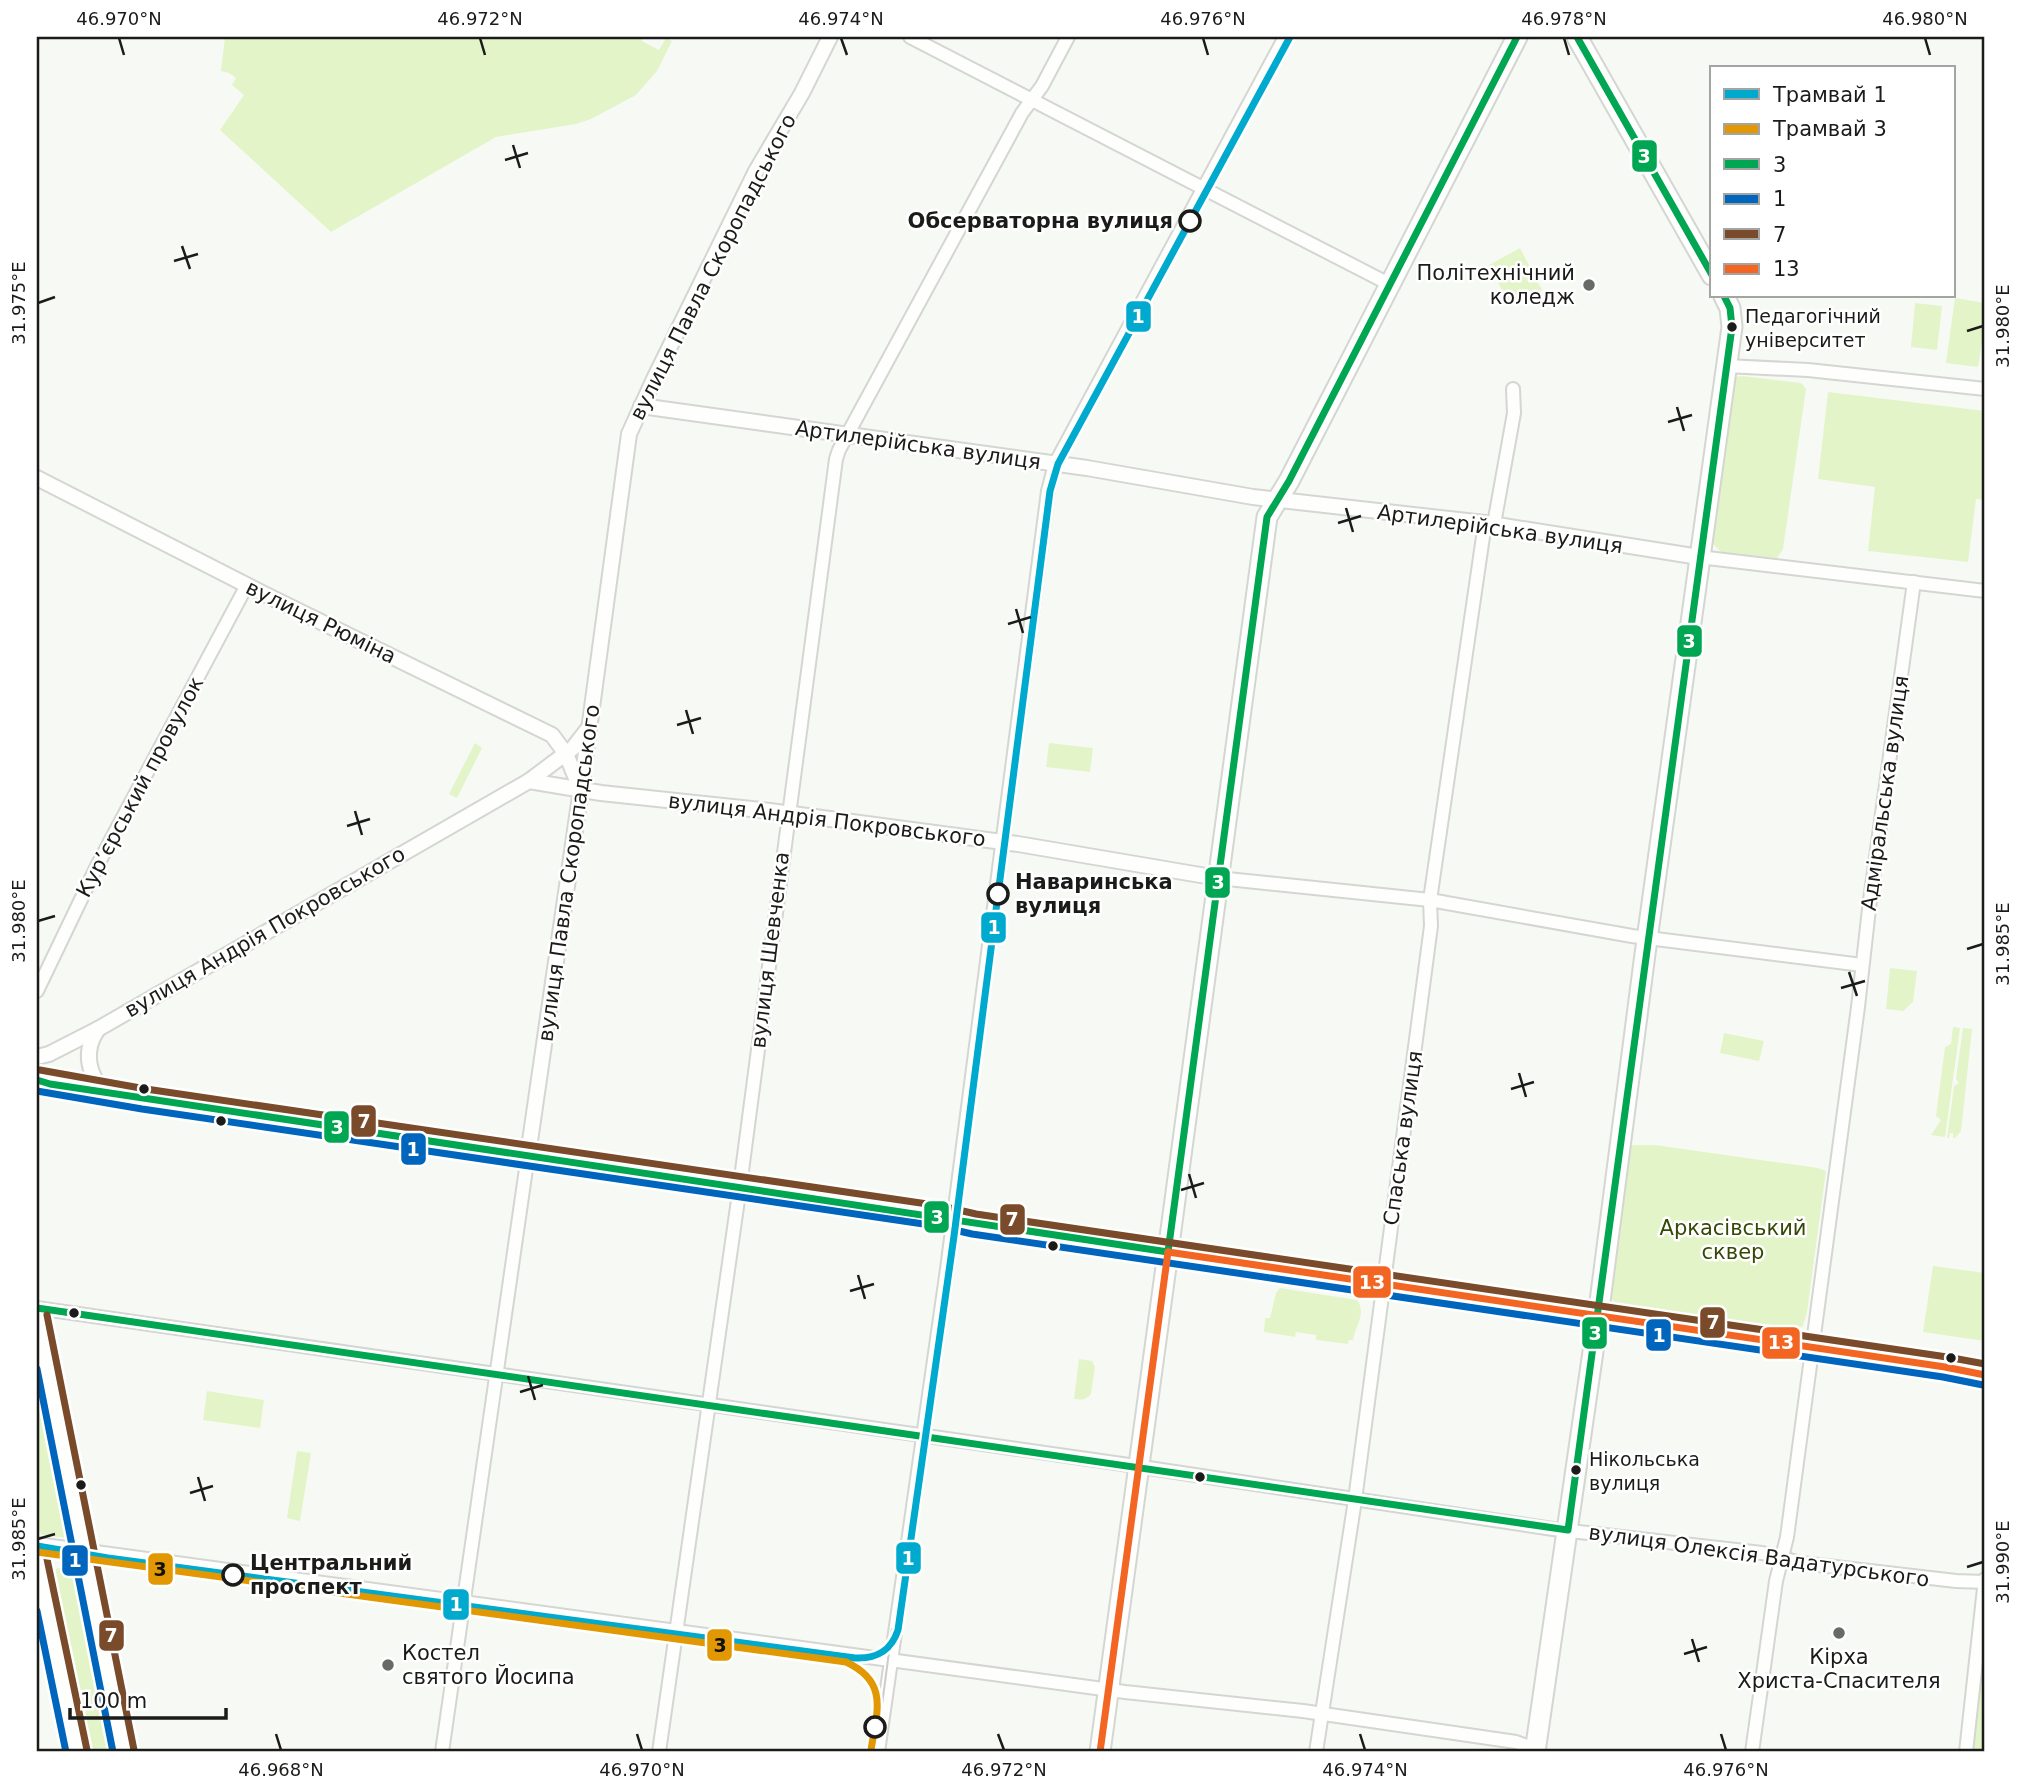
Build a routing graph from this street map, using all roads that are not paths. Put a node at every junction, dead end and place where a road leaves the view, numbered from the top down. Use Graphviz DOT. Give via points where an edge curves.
graph roads {
  1 [pos="830,37"];
  2 [pos="911,37"];
  3 [pos="1068,37"];
  4 [pos="1285,37"];
  5 [pos="1517,37"];
  6 [pos="1577,37"];
  7 [pos="1033,100"];
  8 [pos="1204,188"];
  9 [pos="1710,271"];
  10 [pos="1389,284"];
  11 [pos="1725,298"];
  12 [pos="1726,366"];
  13 [pos="1513,389"];
  14 [pos="1985,389"];
  15 [pos="641,405"];
  16 [pos="848,435"];
  17 [pos="1055,464"];
  18 [pos="37,478"];
  19 [pos="1276,500"];
  20 [pos="1489,523"];
  21 [pos="1699,557"];
  22 [pos="1914,582"];
  23 [pos="247,585"];
  24 [pos="1985,591"];
  25 [pos="590,726"];
  26 [pos="552,735"];
  27 [pos="565,754"];
  28 [pos="529,780"];
  29 [pos="581,789"];
  30 [pos="788,813"];
  31 [pos="1001,842"];
  32 [pos="1218,878"];
  33 [pos="1430,900"];
  34 [pos="1648,938"];
  35 [pos="1861,965"];
  36 [pos="37,991"];
  37 [pos="98,1029"];
  38 [pos="37,1057"];
  39 [pos="41,1083"];
  40 [pos="106,1093"];
  41 [pos="528,1155"];
  42 [pos="740,1186"];
  43 [pos="953,1219"];
  44 [pos="1168,1252"];
  45 [pos="1383,1284"];
  46 [pos="37,1308"];
  47 [pos="37,1317"];
  48 [pos="1598,1317"];
  49 [pos="1812,1347"];
  50 [pos="497,1374"];
  51 [pos="1985,1375"];
  52 [pos="710,1405"];
  53 [pos="925,1436"];
  54 [pos="1138,1467"];
  55 [pos="1355,1500"];
  56 [pos="1568,1530"];
  57 [pos="37,1544"];
  58 [pos="83,1551"];
  59 [pos="1783,1559"];
  60 [pos="37,1560"];
  61 [pos="1985,1581"];
  62 [pos="462,1602"];
  63 [pos="675,1631"];
  64 [pos="891,1660"];
  65 [pos="1108,1689"];
  66 [pos="1321,1713"];
  67 [pos="77,1752"];
  68 [pos="124,1752"];
  69 [pos="442,1752"];
  70 [pos="659,1752"];
  71 [pos="878,1752"];
  72 [pos="1100,1752"];
  73 [pos="1316,1752"];
  74 [pos="1538,1752"];
  75 [pos="1752,1752"];
  76 [pos="1966,1752"];
  1 -- 15 [label="street, вулиця Павла Скоропадського" via="756,171"];
  2 -- 7 [label="street"];
  3 -- 7 [label="street, вулиця Шевченка"];
  4 -- 8 [label="street"];
  5 -- 10 [label="main road"];
  6 -- 9 [label="main road"];
  7 -- 8 [label="street"];
  7 -- 16 [label="street, вулиця Шевченка"];
  8 -- 10 [label="street"];
  8 -- 17 [label="street"];
  10 -- 19 [label="main road"];
  11 -- 12 [label="main road" via="1732,318"];
  12 -- 14 [label="street"];
  12 -- 21 [label="main road"];
  13 -- 20 [label="street, Спаська вулиця" via="1514,413"];
  15 -- 16 [label="street, Артилерійська вулиця"];
  15 -- 25 [label="street, вулиця Павла Скоропадського" via="629,434"];
  16 -- 17 [label="street, Артилерійська вулиця"];
  16 -- 30 [label="street, вулиця Шевченка" via="836,459"];
  17 -- 19 [label="street, Артилерійська вулиця"];
  17 -- 31 [label="street"];
  18 -- 23 [label="street, вулиця Рюміна"];
  19 -- 20 [label="street, Артилерійська вулиця"];
  19 -- 32 [label="main road" via="1267,517"];
  20 -- 21 [label="street, Артилерійська вулиця"];
  20 -- 33 [label="street, Спаська вулиця"];
  21 -- 22 [label="street, Артилерійська вулиця"];
  21 -- 34 [label="main road"];
  22 -- 24 [label="street, Артилерійська вулиця"];
  22 -- 35 [label="street, Адміральська вулиця"];
  23 -- 26 [label="street, вулиця Рюміна"];
  23 -- 36 [label="street, Курʼєрський провулок" via="97,866"];
  25 -- 26 [label="street"];
  25 -- 27 [label="street, вулиця Андрія Покровського"];
  25 -- 29 [label="street, вулиця Павла Скоропадського"];
  26 -- 27 [label="street, вулиця Рюміна"];
  27 -- 28 [label="street, вулиця Андрія Покровського"];
  27 -- 29 [label="street, вулиця Рюміна"];
  28 -- 29 [label="street, вулиця Андрія Покровського"];
  28 -- 37 [label="street, вулиця Андрія Покровського"];
  29 -- 30 [label="street, вулиця Андрія Покровського"];
  29 -- 41 [label="street, вулиця Павла Скоропадського"];
  30 -- 31 [label="street, вулиця Андрія Покровського"];
  30 -- 42 [label="street, вулиця Шевченка"];
  31 -- 32 [label="street, вулиця Андрія Покровського"];
  31 -- 43 [label="street"];
  32 -- 33 [label="street, вулиця Андрія Покровського"];
  32 -- 44 [label="main road"];
  33 -- 34 [label="street, вулиця Андрія Покровського"];
  33 -- 45 [label="street, Спаська вулиця" via="1431,926"];
  34 -- 35 [label="street, вулиця Андрія Покровського"];
  34 -- 48 [label="main road"];
  35 -- 49 [label="street, Адміральська вулиця"];
  37 -- 38 [label="street, вулиця Андрія Покровського"];
  37 -- 40 [label="street" via="89,1060 93,1077"];
  39 -- 40 [label="main road"];
  40 -- 41 [label="main road"];
  41 -- 42 [label="main road"];
  41 -- 50 [label="street, вулиця Павла Скоропадського"];
  42 -- 43 [label="main road"];
  42 -- 52 [label="street, вулиця Шевченка"];
  43 -- 44 [label="main road"];
  43 -- 53 [label="street"];
  44 -- 45 [label="main road"];
  44 -- 54 [label="main road"];
  45 -- 48 [label="main road"];
  45 -- 55 [label="street, Спаська вулиця"];
  46 -- 50 [label="street, вулиця Олексія Вадатурського"];
  47 -- 58 [label="main road"];
  48 -- 49 [label="main road"];
  48 -- 56 [label="main road"];
  49 -- 51 [label="main road"];
  49 -- 59 [label="street, Адміральська вулиця"];
  50 -- 52 [label="street, вулиця Олексія Вадатурського"];
  50 -- 62 [label="street, вулиця Павла Скоропадського"];
  52 -- 53 [label="street, вулиця Олексія Вадатурського"];
  52 -- 63 [label="street, вулиця Шевченка"];
  53 -- 54 [label="street, вулиця Олексія Вадатурського"];
  53 -- 64 [label="street"];
  54 -- 55 [label="street, вулиця Олексія Вадатурського"];
  54 -- 65 [label="main road"];
  55 -- 56 [label="street, вулиця Олексія Вадатурського"];
  55 -- 66 [label="street, Спаська вулиця"];
  56 -- 59 [label="street, вулиця Олексія Вадатурського"];
  56 -- 74 [label="main road"];
  57 -- 58 [label="street"];
  58 -- 62 [label="street"];
  58 -- 68 [label="main road"];
  59 -- 61 [label="street, вулиця Олексія Вадатурського"];
  59 -- 75 [label="street, Адміральська вулиця"];
  60 -- 67 [label="main road"];
  61 -- 76 [label="street"];
  62 -- 63 [label="street"];
  62 -- 69 [label="street, вулиця Павла Скоропадського"];
  63 -- 64 [label="street"];
  63 -- 70 [label="street, вулиця Шевченка"];
  64 -- 65 [label="street"];
  64 -- 71 [label="street"];
  65 -- 66 [label="street"];
  65 -- 72 [label="main road"];
  66 -- 73 [label="street, Спаська вулиця"];
  66 -- 74 [label="street" via="1516,1742"];
}
